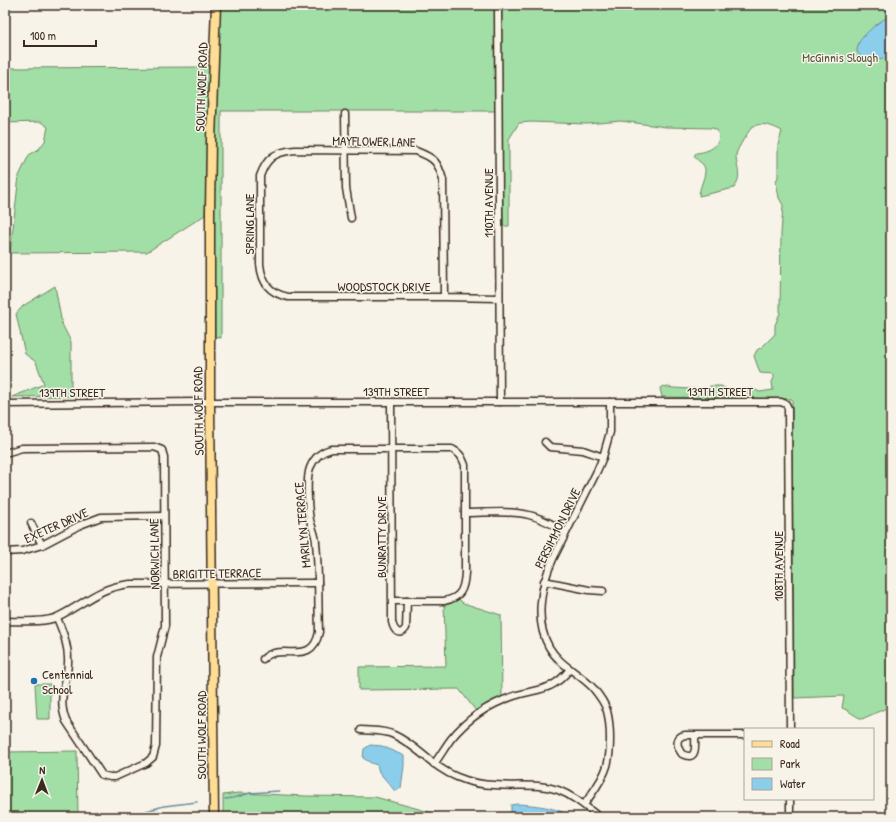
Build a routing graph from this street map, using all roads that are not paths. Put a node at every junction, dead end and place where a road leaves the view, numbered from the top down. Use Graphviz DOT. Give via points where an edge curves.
graph roads {
  1 [pos="216,5"];
  2 [pos="498,5"];
  3 [pos="345,114"];
  4 [pos="345,152"];
  5 [pos="270,158"];
  6 [pos="351,218"];
  7 [pos="270,289"];
  8 [pos="444,296"];
  9 [pos="499,298"];
  10 [pos="210,402"];
  11 [pos="500,402"];
  12 [pos="610,402"];
  13 [pos="392,403"];
  14 [pos="5,404"];
  15 [pos="786,404"];
  16 [pos="545,442"];
  17 [pos="392,448"];
  18 [pos="5,453"];
  19 [pos="603,457"];
  20 [pos="465,513"];
  21 [pos="164,516"];
  22 [pos="31,522"];
  23 [pos="566,532"];
  24 [pos="42,545"];
  25 [pos="5,552"];
  26 [pos="544,581"];
  27 [pos="318,583"];
  28 [pos="165,584"];
  29 [pos="212,584"];
  30 [pos="603,591"];
  31 [pos="393,601"];
  32 [pos="406,601"];
  33 [pos="57,618"];
  34 [pos="5,621"];
  35 [pos="262,659"];
  36 [pos="570,669"];
  37 [pos="790,728"];
  38 [pos="362,730"];
  39 [pos="695,735"];
  40 [pos="744,735"];
  41 [pos="434,764"];
  42 [pos="790,800"];
  43 [pos="584,805"];
  44 [pos="214,817"];
  45 [pos="599,817"];
  46 [pos="790,817"];
  1 -- 10 [label="main road, SOUTH WOLF ROAD" via="211,138"];
  2 -- 9 [label="street, 110TH AVENUE"];
  3 -- 4 [label="street"];
  4 -- 5 [label="street, MAYFLOWER LANE" via="286,151"];
  4 -- 6 [label="street" via="346,188"];
  4 -- 8 [label="street, MAYFLOWER LANE" via="416,152 429,156 440,166 443,180"];
  5 -- 7 [label="street, SPRING LANE" via="260,176 260,264 261,274"];
  7 -- 8 [label="street, WOODSTOCK DRIVE" via="277,295 288,297"];
  8 -- 9 [label="street, WOODSTOCK DRIVE"];
  9 -- 11 [label="street, 110TH AVENUE"];
  10 -- 13 [label="street, 139TH STREET"];
  10 -- 14 [label="street, 139TH STREET"];
  10 -- 29 [label="main road, SOUTH WOLF ROAD"];
  11 -- 12 [label="street, 139TH STREET"];
  11 -- 13 [label="street, 139TH STREET"];
  12 -- 15 [label="street, 139TH STREET"];
  12 -- 19 [label="street, PERSIMMON DRIVE" via="610,432"];
  13 -- 17 [label="street, BUNRATTY DRIVE"];
  15 -- 37 [label="street, 108TH AVENUE"];
  16 -- 19 [label="street" via="550,447 583,450"];
  17 -- 20 [label="street, MARILYN TERRACE" via="452,449 458,452 465,465"];
  17 -- 27 [label="street, MARILYN TERRACE" via="332,449 320,454 311,466 309,508 316,542"];
  17 -- 31 [label="street, BUNRATTY DRIVE"];
  18 -- 21 [label="street, NORWICH LANE" via="22,448 154,447 162,450"];
  19 -- 23 [label="street, PERSIMMON DRIVE"];
  20 -- 23 [label="street" via="513,512 530,515"];
  20 -- 32 [label="street" via="465,582 458,595 444,601"];
  21 -- 24 [label="street, EXETER DRIVE" via="101,517"];
  21 -- 28 [label="street, NORWICH LANE"];
  22 -- 24 [label="street"];
  23 -- 26 [label="street, PERSIMMON DRIVE"];
  24 -- 25 [label="street, EXETER DRIVE" via="22,552"];
  26 -- 30 [label="street"];
  26 -- 36 [label="street, PERSIMMON DRIVE" via="541,611 545,638 556,657"];
  27 -- 29 [label="street, BRIGITTE TERRACE"];
  27 -- 35 [label="street, MARILYN TERRACE" via="319,632 314,646 304,652 274,652"];
  28 -- 29 [label="street, BRIGITTE TERRACE"];
  28 -- 33 [label="street, BRIGITTE TERRACE" via="116,586 97,593"];
  28 -- 33 [label="street, NORWICH LANE" via="165,626 157,657 156,746 153,757 146,763 116,777 102,775 66,721 61,699 68,662 66,644"];
  29 -- 44 [label="main road, SOUTH WOLF ROAD"];
  31 -- 32 [label="street"];
  31 -- 32 [label="street, BUNRATTY DRIVE" via="393,628 399,633 406,628"];
  33 -- 34 [label="street, BRIGITTE TERRACE"];
  36 -- 41 [label="street" via="556,684 507,699 473,718 451,739"];
  36 -- 43 [label="street, PERSIMMON DRIVE" via="600,698 607,711 609,726 606,766"];
  38 -- 41 [label="street" via="394,734"];
  39 -- 40 [label="street"];
  41 -- 43 [label="street" via="452,775 482,784 550,788 567,794"];
  42 -- 46 [label="street"];
  43 -- 45 [label="street"];
}
